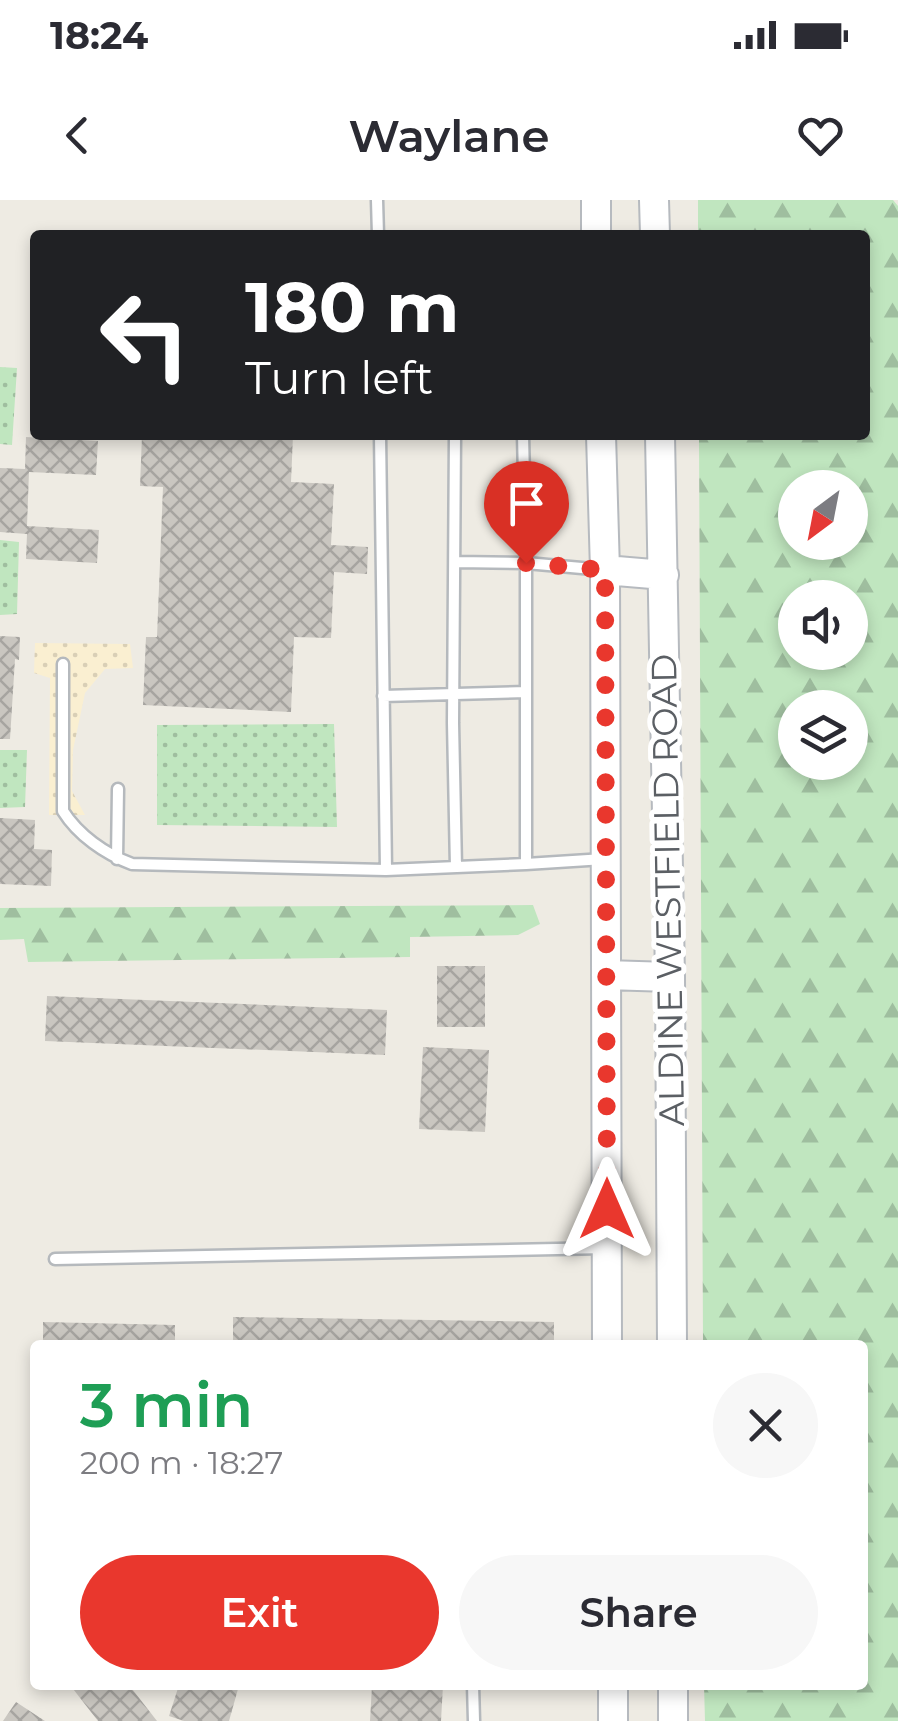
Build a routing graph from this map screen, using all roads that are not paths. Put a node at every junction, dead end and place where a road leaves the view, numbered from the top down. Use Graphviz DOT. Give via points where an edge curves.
graph roads {
  1 [pos="377,200"];
  2 [pos="596,200"];
  3 [pos="654,200"];
  4 [pos="378,230"];
  5 [pos="596,230"];
  6 [pos="655,230"];
  7 [pos="380,440"];
  8 [pos="455,440"];
  9 [pos="523,440"];
  10 [pos="602,440"];
  11 [pos="660,440"];
  12 [pos="456,562"];
  13 [pos="526,563"];
  14 [pos="605,570"];
  15 [pos="664,575"];
  16 [pos="64,664"];
  17 [pos="526,692"];
  18 [pos="453,695"];
  19 [pos="384,696"];
  20 [pos="118,789"];
  21 [pos="117,858"];
  22 [pos="606,859"];
  23 [pos="526,864"];
  24 [pos="456,867"];
  25 [pos="386,870"];
  26 [pos="606,975"];
  27 [pos="670,977"];
  28 [pos="607,1248"];
  29 [pos="55,1259"];
  30 [pos="607,1340"];
  31 [pos="672,1340"];
  32 [pos="473,1690"];
  33 [pos="613,1690"];
  34 [pos="673,1690"];
  35 [pos="474,1721"];
  36 [pos="614,1721"];
  37 [pos="673,1721"];
  1 -- 4 [label="lane"];
  2 -- 5 [label="main road"];
  3 -- 6 [label="main road"];
  7 -- 19 [label="lane"];
  8 -- 12 [label="lane"];
  9 -- 13 [label="lane"];
  10 -- 14 [label="main road, ALDINE WESTFIELD ROAD"];
  11 -- 15 [label="main road, ALDINE WESTFIELD ROAD"];
  12 -- 13 [label="lane"];
  12 -- 18 [label="lane"];
  13 -- 14 [label="lane"];
  13 -- 17 [label="lane"];
  14 -- 15 [label="main road"];
  14 -- 22 [label="main road, ALDINE WESTFIELD ROAD"];
  15 -- 27 [label="main road, ALDINE WESTFIELD ROAD"];
  16 -- 21 [label="lane" via="62,811"];
  17 -- 18 [label="lane"];
  17 -- 23 [label="lane"];
  18 -- 19 [label="lane"];
  18 -- 24 [label="lane"];
  19 -- 25 [label="lane"];
  20 -- 21 [label="lane"];
  21 -- 25 [label="lane" via="132,864"];
  22 -- 23 [label="lane"];
  22 -- 26 [label="main road, ALDINE WESTFIELD ROAD"];
  23 -- 24 [label="lane"];
  24 -- 25 [label="lane"];
  26 -- 27 [label="main road"];
  26 -- 28 [label="main road, ALDINE WESTFIELD ROAD"];
  27 -- 31 [label="main road, ALDINE WESTFIELD ROAD"];
  28 -- 29 [label="lane"];
  28 -- 30 [label="main road, ALDINE WESTFIELD ROAD"];
  32 -- 35 [label="lane"];
  33 -- 36 [label="main road"];
  34 -- 37 [label="main road"];
}
